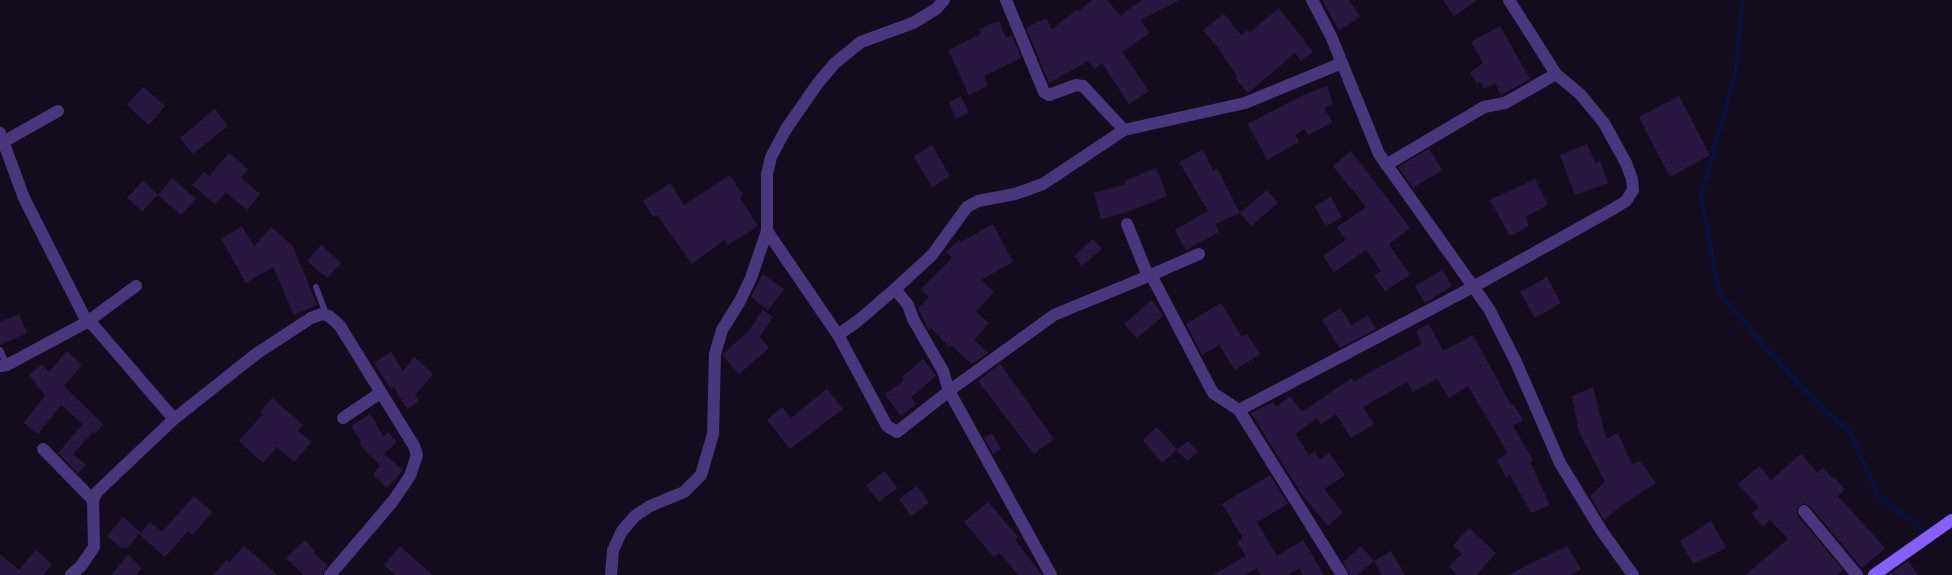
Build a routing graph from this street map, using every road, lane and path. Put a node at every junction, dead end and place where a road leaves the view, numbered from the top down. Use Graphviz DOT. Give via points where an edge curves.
graph roads {
  1 [pos="944,0"];
  2 [pos="1006,0"];
  3 [pos="1312,0"];
  4 [pos="1509,0"];
  5 [pos="1342,63"];
  6 [pos="1556,74"];
  7 [pos="58,111"];
  8 [pos="1124,130"];
  9 [pos="2,137"];
  10 [pos="1386,164"];
  11 [pos="1127,224"];
  12 [pos="767,231"];
  13 [pos="1199,254"];
  14 [pos="1150,276"];
  15 [pos="136,286"];
  16 [pos="316,287"];
  17 [pos="1473,287"];
  18 [pos="895,289"];
  19 [pos="326,314"];
  20 [pos="87,322"];
  21 [pos="838,335"];
  22 [pos="0,350"];
  23 [pos="4,365"];
  24 [pos="949,391"];
  25 [pos="380,393"];
  26 [pos="1239,410"];
  27 [pos="343,418"];
  28 [pos="174,419"];
  29 [pos="43,449"];
  30 [pos="93,500"];
  31 [pos="1804,511"];
  32 [pos="1952,520"];
  33 [pos="72,575"];
  34 [pos="330,575"];
  35 [pos="611,575"];
  36 [pos="1051,575"];
  37 [pos="1342,575"];
  38 [pos="1633,575"];
  39 [pos="1857,575"];
  40 [pos="1874,575"];
  1 -- 12 [label="street" via="936,9 912,23 861,42 834,63 818,83 771,156 767,174"];
  2 -- 8 [label="street" via="1044,92 1049,95 1076,85 1083,86"];
  3 -- 5 [label="street"];
  4 -- 6 [label="street"];
  5 -- 8 [label="street" via="1245,103"];
  5 -- 10 [label="street"];
  6 -- 10 [label="street" via="1505,103 1484,107"];
  6 -- 17 [label="street" via="1580,94 1604,122 1632,179 1630,196"];
  7 -- 9 [label="street"];
  8 -- 18 [label="street" via="1043,184 1015,194 978,201 967,207 932,255"];
  9 -- 20 [label="street" via="24,198"];
  10 -- 17 [label="street"];
  11 -- 14 [label="street"];
  12 -- 21 [label="street"];
  12 -- 35 [label="street" via="751,278 722,330 715,354 713,434 701,475 684,492 635,516 622,531 613,550"];
  13 -- 14 [label="street"];
  14 -- 24 [label="street" via="1054,315"];
  14 -- 26 [label="street" via="1213,393"];
  15 -- 20 [label="street"];
  16 -- 19 [label="lane"];
  17 -- 26 [label="street"];
  17 -- 38 [label="street" via="1489,309 1516,362 1560,463"];
  18 -- 21 [label="street"];
  18 -- 24 [label="street" via="908,305 943,371"];
  19 -- 25 [label="street" via="340,326"];
  19 -- 28 [label="street" via="311,318 256,354"];
  20 -- 23 [label="street"];
  20 -- 28 [label="street"];
  21 -- 24 [label="street" via="887,426 893,431 902,429"];
  22 -- 23 [label="lane"];
  24 -- 36 [label="street"];
  25 -- 27 [label="street"];
  25 -- 34 [label="street" via="414,446 417,459 410,476 393,500"];
  26 -- 37 [label="street"];
  28 -- 30 [label="street" via="120,469"];
  29 -- 30 [label="street"];
  30 -- 33 [label="street" via="94,547"];
  31 -- 39 [label="street"];
  32 -- 40 [label="main road"];
}
